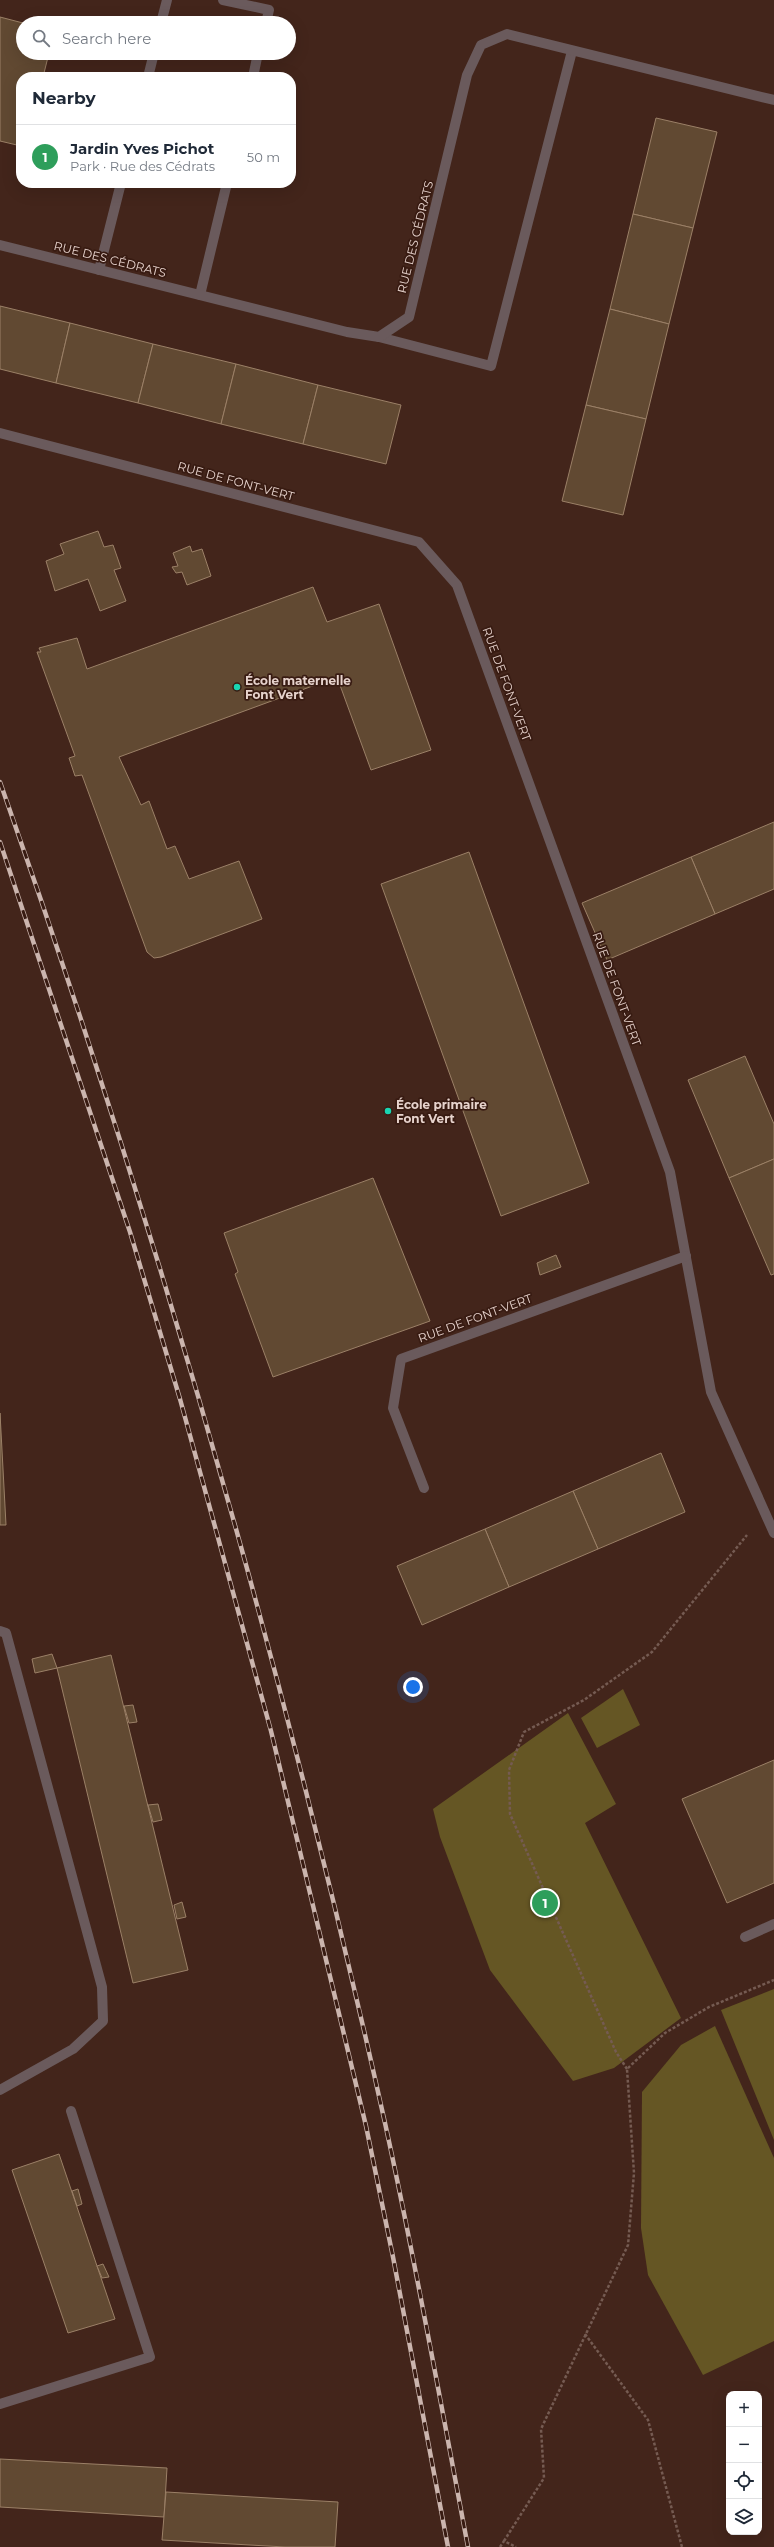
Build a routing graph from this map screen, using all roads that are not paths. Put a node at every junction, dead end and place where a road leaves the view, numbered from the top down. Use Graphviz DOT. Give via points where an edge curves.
graph roads {
  1 [pos="167,0"];
  2 [pos="223,0"];
  3 [pos="164,16"];
  4 [pos="268,16"];
  5 [pos="572,50"];
  6 [pos="152,60"];
  7 [pos="257,60"];
  8 [pos="149,72"];
  9 [pos="254,72"];
  10 [pos="774,100"];
  11 [pos="120,188"];
  12 [pos="226,188"];
  13 [pos="0,245"];
  14 [pos="99,270"];
  15 [pos="200,295"];
  16 [pos="379,337"];
  17 [pos="0,433"];
  18 [pos="686,1256"];
  19 [pos="424,1488"];
  20 [pos="774,1533"];
  21 [pos="0,1631"];
  22 [pos="774,1924"];
  23 [pos="745,1937"];
  24 [pos="0,2090"];
  25 [pos="71,2111"];
  26 [pos="0,2404"];
  1 -- 3 [label="street"];
  2 -- 4 [label="street" via="269,10"];
  5 -- 10 [label="street, RUE DES CÉDRATS"];
  5 -- 16 [label="street, RUE DES CÉDRATS" via="507,34 481,44 467,75 409,317"];
  5 -- 16 [label="street" via="491,366"];
  6 -- 8 [label="street"];
  7 -- 9 [label="street"];
  11 -- 14 [label="street"];
  12 -- 15 [label="street"];
  13 -- 14 [label="street, RUE DES CÉDRATS"];
  14 -- 15 [label="street, RUE DES CÉDRATS"];
  15 -- 16 [label="street, RUE DES CÉDRATS" via="347,332"];
  17 -- 18 [label="street, RUE DE FONT-VERT" via="419,542 457,584 670,1172"];
  18 -- 19 [label="street, RUE DE FONT-VERT" via="401,1359 393,1408"];
  18 -- 20 [label="street, RUE DE FONT-VERT" via="711,1392"];
  21 -- 24 [label="street" via="6,1633 102,1987 103,2021 73,2049"];
  22 -- 23 [label="street"];
  25 -- 26 [label="street" via="150,2357"];
}
